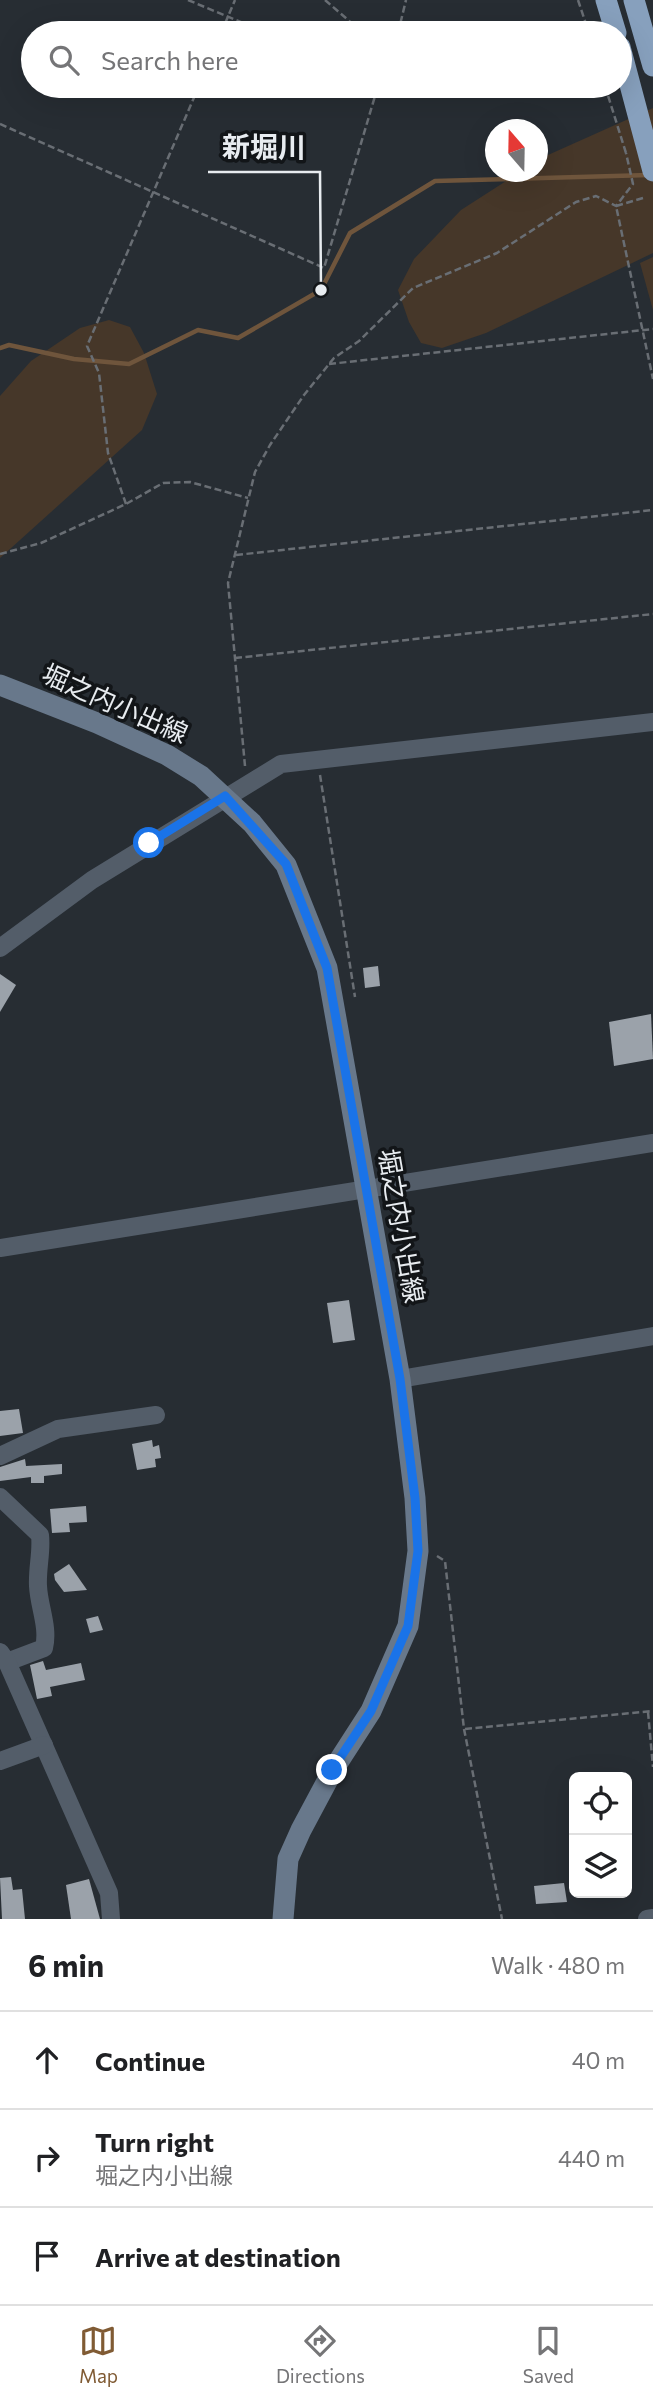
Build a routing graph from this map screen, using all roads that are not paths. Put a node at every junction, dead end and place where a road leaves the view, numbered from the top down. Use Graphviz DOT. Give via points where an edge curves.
graph roads {
  1 [pos="606,0"];
  2 [pos="634,0"];
  3 [pos="612,21"];
  4 [pos="653,66"];
  5 [pos="632,92"];
  6 [pos="653,171"];
  7 [pos="0,685"];
  8 [pos="653,722"];
  9 [pos="225,796"];
  10 [pos="0,948"];
  11 [pos="653,1143"];
  12 [pos="366,1188"];
  13 [pos="0,1248"];
  14 [pos="653,1336"];
  15 [pos="400,1379"];
  16 [pos="156,1415"];
  17 [pos="0,1456"];
  18 [pos="0,1497"];
  19 [pos="4,1657"];
  20 [pos="44,1745"];
  21 [pos="0,1761"];
  22 [pos="653,1918"];
  23 [pos="111,1919"];
  24 [pos="283,1919"];
  25 [pos="647,1919"];
  1 -- 3 [label="highway"];
  2 -- 4 [label="highway, bridge"];
  5 -- 6 [label="highway, bridge"];
  7 -- 9 [label="main road, 堀之内小出線" via="167,755"];
  8 -- 9 [label="street" via="281,764"];
  9 -- 10 [label="street" via="92,880"];
  9 -- 12 [label="main road, 堀之内小出線" via="286,864 327,968"];
  11 -- 12 [label="street"];
  12 -- 13 [label="street"];
  12 -- 15 [label="main road, 堀之内小出線"];
  14 -- 15 [label="street"];
  15 -- 24 [label="main road, 堀之内小出線" via="417,1541 408,1626 371,1711 313,1803 292,1849"];
  16 -- 17 [label="street" via="58,1429"];
  18 -- 19 [label="street" via="40,1535 38,1586 47,1636 44,1648"];
  19 -- 20 [label="street"];
  20 -- 21 [label="street"];
  20 -- 23 [label="street" via="109,1893"];
  22 -- 25 [label="street"];
}
